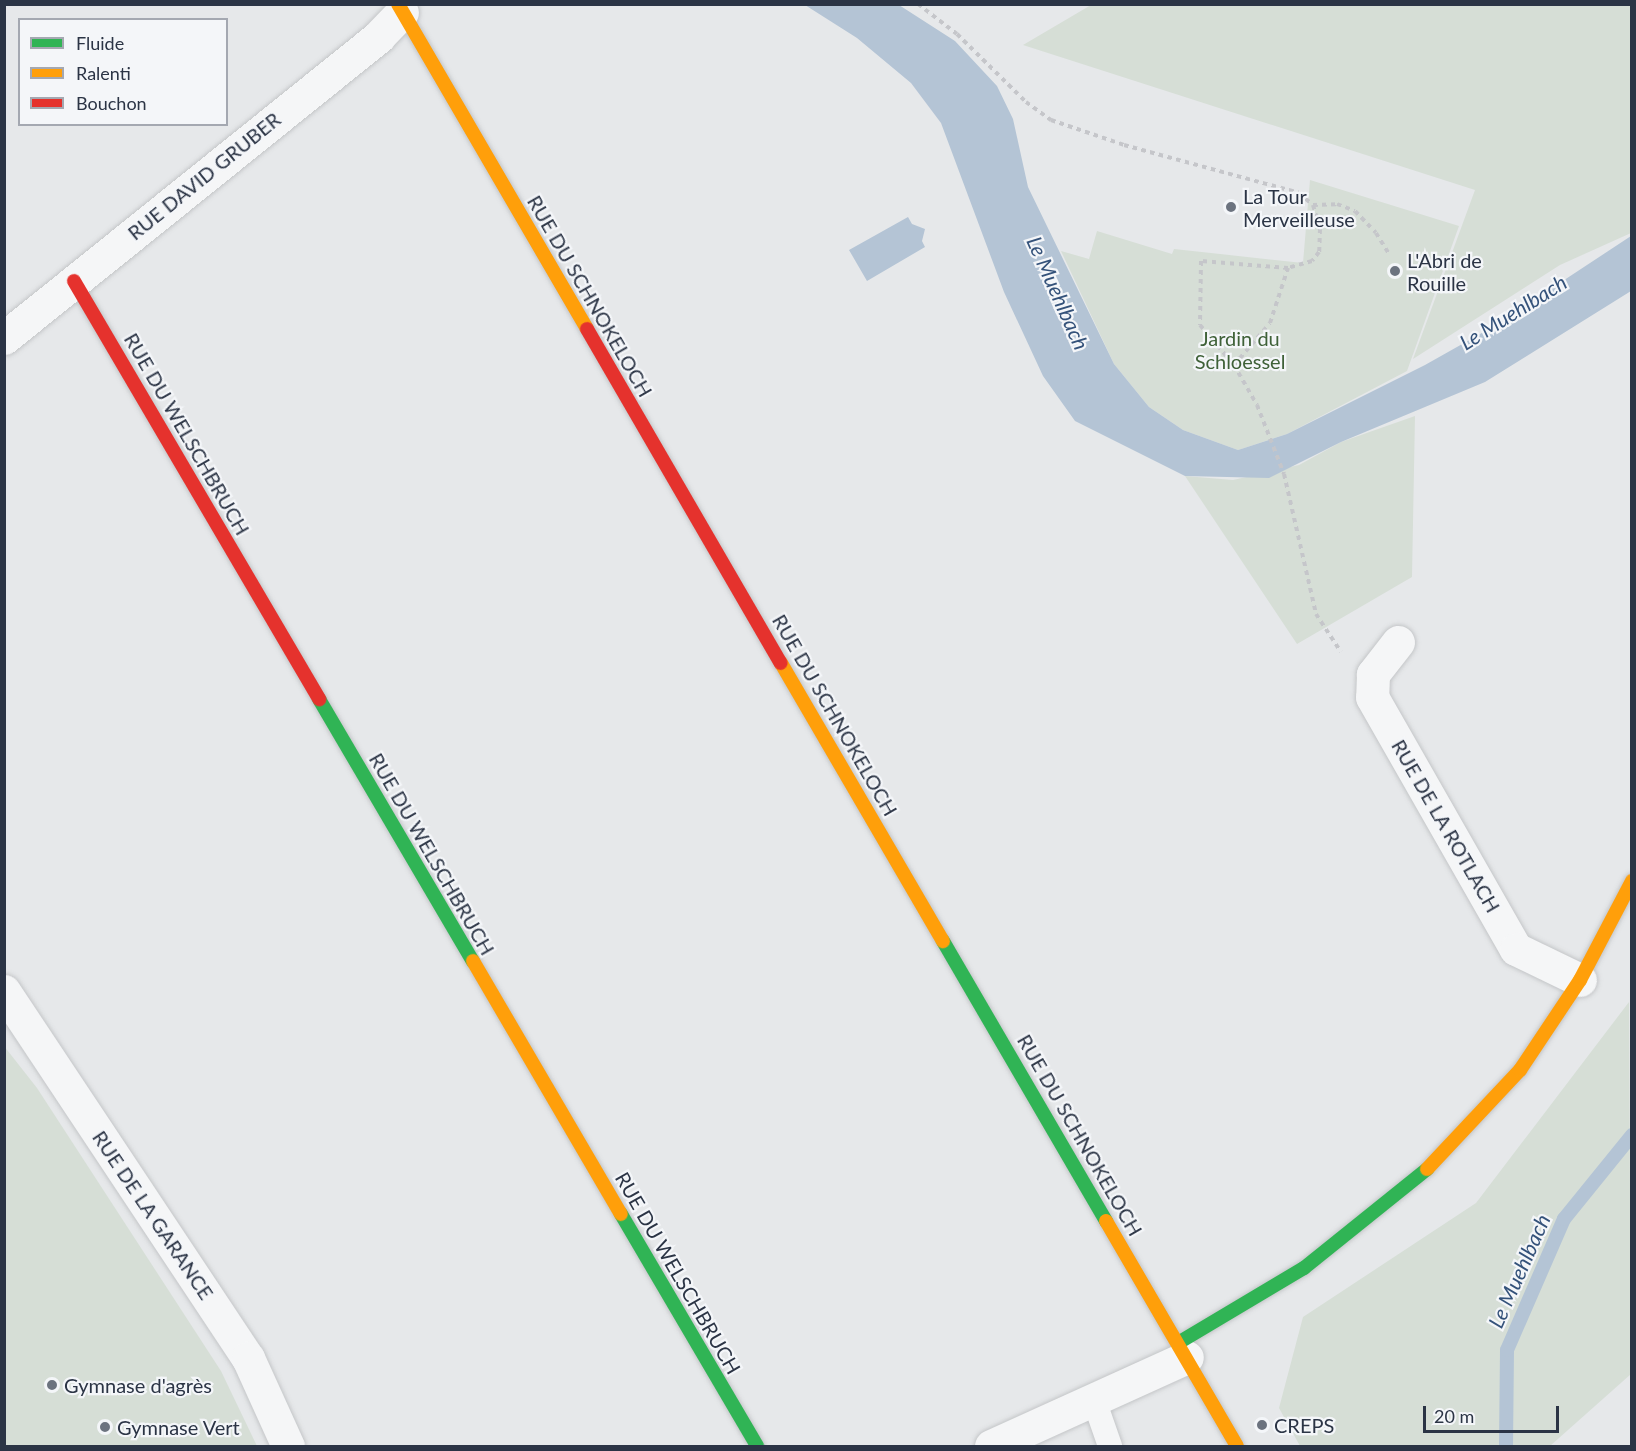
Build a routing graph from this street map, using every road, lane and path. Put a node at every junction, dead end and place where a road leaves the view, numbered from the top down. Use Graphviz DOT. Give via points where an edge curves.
graph roads {
  1 [pos="918,4"];
  2 [pos="400,8"];
  3 [pos="1312,205"];
  4 [pos="1390,255"];
  5 [pos="1288,268"];
  6 [pos="74,281"];
  7 [pos="4,338"];
  8 [pos="1234,365"];
  9 [pos="1398,642"];
  10 [pos="1372,697"];
  11 [pos="1632,880"];
  12 [pos="1580,980"];
  13 [pos="4,991"];
  14 [pos="1183,1350"];
  15 [pos="1094,1400"];
  16 [pos="288,1446"];
  17 [pos="757,1446"];
  18 [pos="991,1446"];
  19 [pos="1110,1446"];
  20 [pos="1238,1446"];
  1 -- 3 [label="path" via="957,34 1026,102 1050,120 1299,193"];
  2 -- 6 [label="street, RUE DAVID GRUBER" via="379,36"];
  2 -- 14 [label="street, RUE DU SCHNOKELOCH"];
  3 -- 4 [label="path" via="1337,204 1355,211"];
  3 -- 5 [label="path" via="1320,229 1319,252 1312,261"];
  5 -- 8 [label="path" via="1270,323"];
  5 -- 8 [label="path" via="1201,261 1200,325"];
  6 -- 7 [label="street, RUE DAVID GRUBER"];
  6 -- 17 [label="street, RUE DU WELSCHBRUCH"];
  8 -- 10 [label="path" via="1266,426 1284,474 1316,614"];
  9 -- 10 [label="street" via="1373,674"];
  10 -- 12 [label="street, RUE DE LA ROTLACH" via="1516,949"];
  11 -- 12 [label="street"];
  12 -- 14 [label="street" via="1520,1070 1434,1164 1304,1268"];
  13 -- 16 [label="street, RUE DE LA GARANCE" via="248,1358"];
  14 -- 15 [label="street"];
  14 -- 20 [label="street, RUE DU SCHNOKELOCH"];
  15 -- 18 [label="street"];
  15 -- 19 [label="lane"];
}
